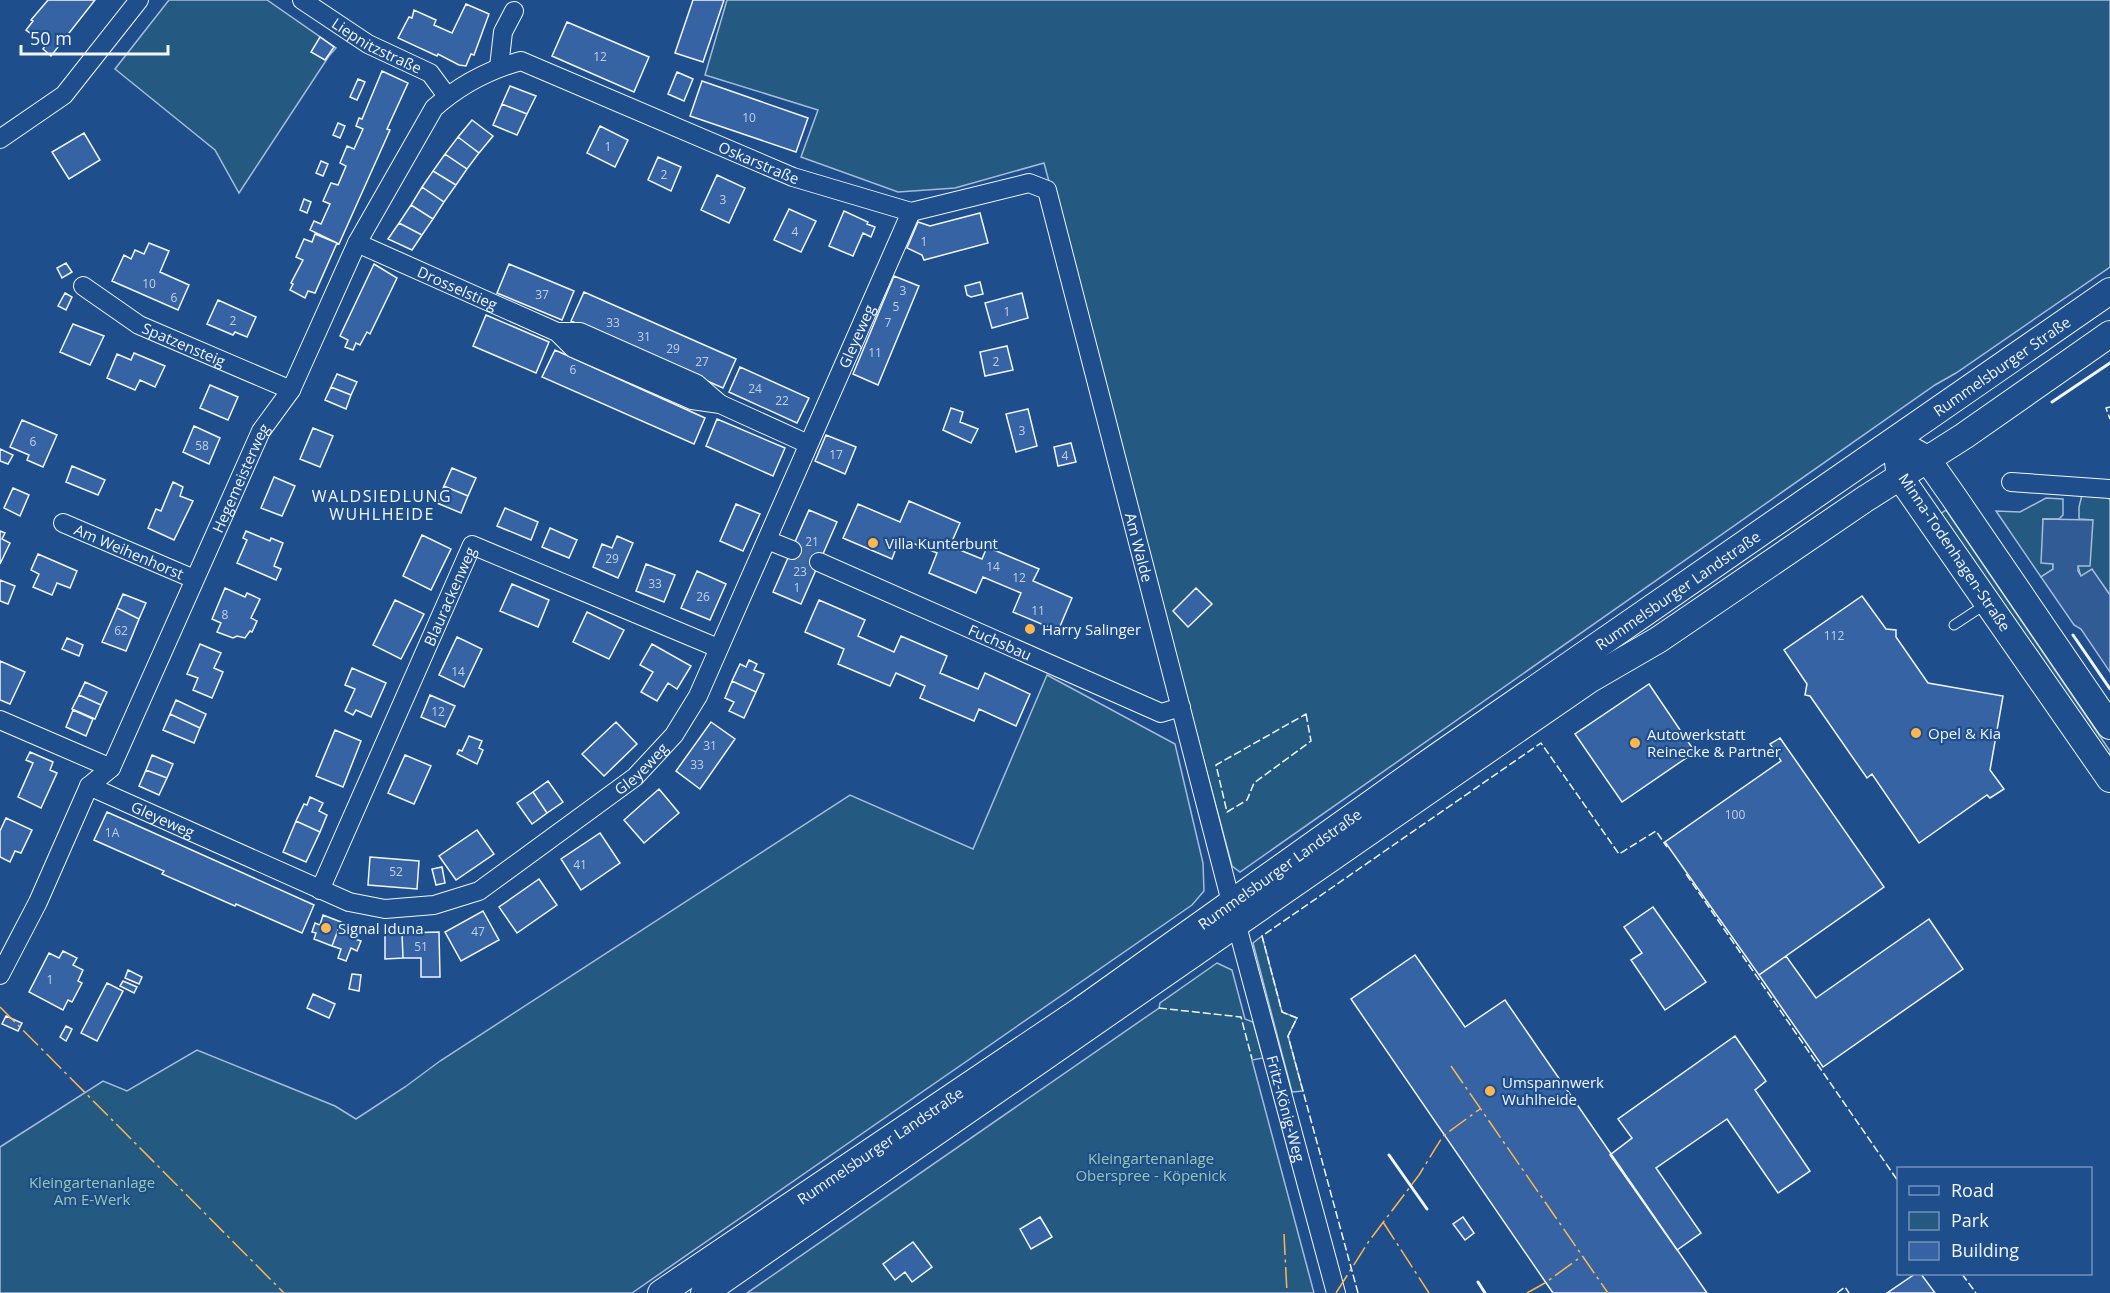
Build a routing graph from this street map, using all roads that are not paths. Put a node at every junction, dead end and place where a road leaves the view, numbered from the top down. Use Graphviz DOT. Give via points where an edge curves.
graph roads {
  1 [pos="139,0"];
  2 [pos="302,0"];
  3 [pos="514,11"];
  4 [pos="499,67"];
  5 [pos="447,96"];
  6 [pos="0,139"];
  7 [pos="911,212"];
  8 [pos="357,243"];
  9 [pos="83,286"];
  10 [pos="2110,291"];
  11 [pos="2110,334"];
  12 [pos="291,390"];
  13 [pos="1894,441"];
  14 [pos="808,444"];
  15 [pos="1927,459"];
  16 [pos="1900,477"];
  17 [pos="2011,483"];
  18 [pos="2110,489"];
  19 [pos="63,522"];
  20 [pos="767,540"];
  21 [pos="792,550"];
  22 [pos="819,562"];
  23 [pos="194,579"];
  24 [pos="1988,602"];
  25 [pos="1954,625"];
  26 [pos="718,648"];
  27 [pos="1181,707"];
  28 [pos="0,720"];
  29 [pos="2110,726"];
  30 [pos="111,768"];
  31 [pos="2110,779"];
  32 [pos="89,786"];
  33 [pos="320,890"];
  34 [pos="1235,913"];
  35 [pos="0,975"];
  36 [pos="661,1293"];
  37 [pos="704,1293"];
  38 [pos="1336,1293"];
  1 -- 6 [label="street" via="64,95"];
  2 -- 5 [label="street, Liepnitzstraße" via="368,44 430,74"];
  3 -- 4 [label="street" via="503,32"];
  4 -- 5 [label="street, Hegemeisterweg"];
  4 -- 7 [label="street, Oskarstraße" via="520,61 793,177"];
  5 -- 8 [label="street, Hegemeisterweg" via="434,108"];
  7 -- 14 [label="street, Gleyeweg"];
  7 -- 27 [label="street, Am Walde" via="1029,183 1047,190"];
  8 -- 12 [label="street, Hegemeisterweg"];
  8 -- 14 [label="street, Drosselstieg" via="557,332 573,348 692,400 720,404"];
  9 -- 12 [label="street, Spatzensteig" via="139,325"];
  10 -- 13 [label="main road, Rummelsburger Straße"];
  11 -- 15 [label="main road"];
  12 -- 23 [label="street, Hegemeisterweg" via="261,431"];
  13 -- 15 [label="main road, Minna-Todenhagen-Straße"];
  13 -- 16 [label="main road, Minna-Todenhagen-Straße"];
  13 -- 34 [label="main road, Rummelsburger Landstraße" via="1434,758"];
  14 -- 20 [label="street, Gleyeweg"];
  15 -- 16 [label="main road"];
  15 -- 29 [label="main road, Minna-Todenhagen-Straße"];
  16 -- 24 [label="main road, Minna-Todenhagen-Straße"];
  16 -- 34 [label="main road, Rummelsburger Landstraße" via="1658,640 1589,680"];
  17 -- 18 [label="street"];
  19 -- 23 [label="street, Am Weihenhorst"];
  20 -- 21 [label="street"];
  20 -- 26 [label="street, Gleyeweg"];
  22 -- 27 [label="street, Fuchsbau" via="1161,712"];
  23 -- 30 [label="street, Hegemeisterweg"];
  24 -- 25 [label="lane"];
  24 -- 31 [label="main road, Minna-Todenhagen-Straße"];
  26 -- 33 [label="street, Gleyeweg" via="698,696 674,735 635,777 480,891 434,905 386,909 349,902"];
  26 -- 33 [label="street, Blaurackenweg" via="472,545"];
  27 -- 34 [label="street, Am Walde"];
  28 -- 30 [label="street"];
  30 -- 32 [label="street, Hegemeisterweg"];
  32 -- 33 [label="street, Gleyeweg"];
  32 -- 35 [label="street, Hegemeisterweg" via="38,902"];
  34 -- 36 [label="main road, Rummelsburger Landstraße" via="1196,927 1081,1010"];
  34 -- 37 [label="main road, Rummelsburger Landstraße"];
  34 -- 38 [label="street, Fritz-König-Weg"];
}
